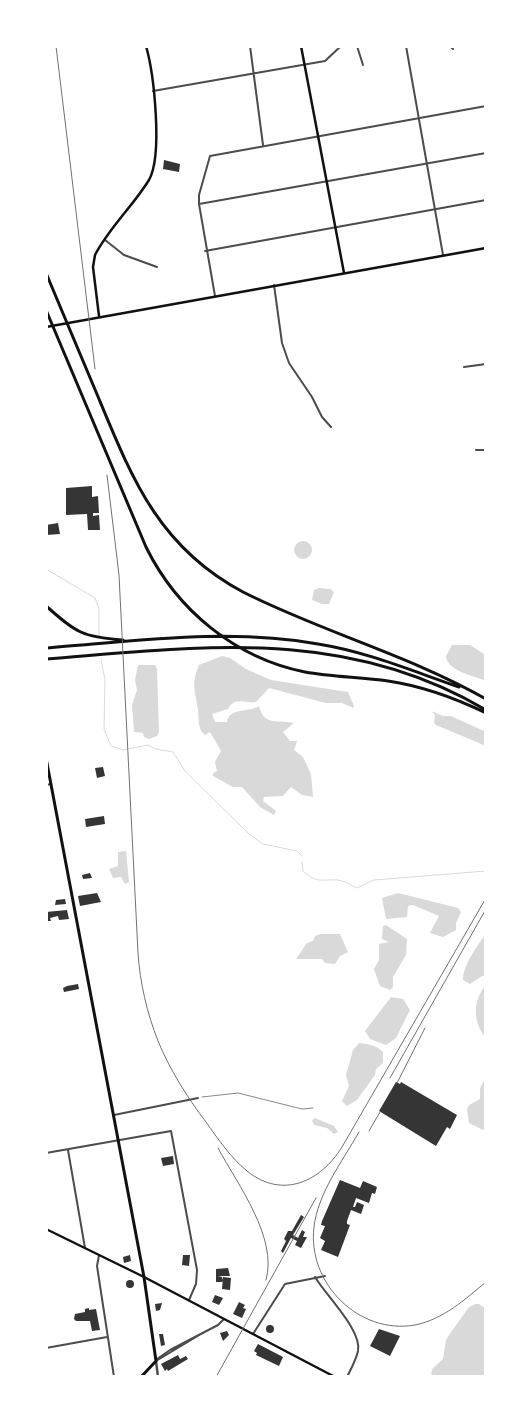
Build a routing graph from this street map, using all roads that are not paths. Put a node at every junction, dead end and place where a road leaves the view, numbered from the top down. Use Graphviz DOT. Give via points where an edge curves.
graph roads {
  1 [pos="146,46"];
  2 [pos="250,46"];
  3 [pos="301,46"];
  4 [pos="341,46"];
  5 [pos="357,46"];
  6 [pos="406,46"];
  7 [pos="450,46"];
  8 [pos="453,49"];
  9 [pos="305,65"];
  10 [pos="363,65"];
  11 [pos="252,75"];
  12 [pos="153,91"];
  13 [pos="486,106"];
  14 [pos="418,118"];
  15 [pos="318,136"];
  16 [pos="263,145"];
  17 [pos="486,154"];
  18 [pos="426,164"];
  19 [pos="327,182"];
  20 [pos="486,200"];
  21 [pos="199,204"];
  22 [pos="434,210"];
  23 [pos="335,227"];
  24 [pos="105,240"];
  25 [pos="486,248"];
  26 [pos="206,251"];
  27 [pos="443,255"];
  28 [pos="157,267"];
  29 [pos="344,273"];
  30 [pos="46,274"];
  31 [pos="274,285"];
  32 [pos="215,296"];
  33 [pos="46,310"];
  34 [pos="99,316"];
  35 [pos="46,327"];
  36 [pos="486,364"];
  37 [pos="464,367"];
  38 [pos="331,427"];
  39 [pos="476,450"];
  40 [pos="486,450"];
  41 [pos="46,606"];
  42 [pos="131,641"];
  43 [pos="46,648"];
  44 [pos="46,659"];
  45 [pos="467,689"];
  46 [pos="486,699"];
  47 [pos="486,711"];
  48 [pos="46,758"];
  49 [pos="51,784"];
  50 [pos="46,785"];
  51 [pos="198,1098"];
  52 [pos="114,1115"];
  53 [pos="119,1140"];
  54 [pos="68,1149"];
  55 [pos="46,1153"];
  56 [pos="46,1229"];
  57 [pos="85,1248"];
  58 [pos="99,1255"];
  59 [pos="144,1276"];
  60 [pos="325,1276"];
  61 [pos="316,1277"];
  62 [pos="189,1300"];
  63 [pos="224,1319"];
  64 [pos="253,1334"];
  65 [pos="108,1337"];
  66 [pos="46,1348"];
  67 [pos="156,1361"];
  68 [pos="114,1377"];
  69 [pos="141,1377"];
  70 [pos="158,1377"];
  71 [pos="335,1377"];
  72 [pos="347,1377"];
  1 -- 12 [label="main road"];
  2 -- 11 [label="street"];
  3 -- 9 [label="main road"];
  4 -- 9 [label="street" via="330,58"];
  5 -- 10 [label="street"];
  6 -- 14 [label="street"];
  7 -- 8 [label="street"];
  9 -- 11 [label="street"];
  9 -- 15 [label="main road"];
  11 -- 12 [label="street"];
  11 -- 16 [label="street"];
  12 -- 24 [label="main road" via="157,146 154,168"];
  13 -- 14 [label="street"];
  14 -- 15 [label="street"];
  14 -- 18 [label="street"];
  15 -- 16 [label="street"];
  15 -- 19 [label="main road"];
  16 -- 21 [label="street" via="210,156"];
  17 -- 18 [label="street"];
  18 -- 19 [label="street"];
  18 -- 22 [label="street"];
  19 -- 21 [label="street"];
  19 -- 23 [label="main road"];
  20 -- 22 [label="street"];
  21 -- 26 [label="street"];
  22 -- 23 [label="street"];
  22 -- 27 [label="street"];
  23 -- 26 [label="street"];
  23 -- 29 [label="main road"];
  24 -- 28 [label="street" via="124,255"];
  24 -- 34 [label="main road" via="93,263"];
  25 -- 27 [label="main road"];
  26 -- 32 [label="street"];
  27 -- 29 [label="main road"];
  29 -- 31 [label="main road"];
  30 -- 45 [label="main road" via="129,471 156,517 182,546 210,571 256,598"];
  31 -- 32 [label="main road"];
  31 -- 38 [label="street" via="282,343 289,363"];
  32 -- 34 [label="main road"];
  33 -- 47 [label="main road" via="146,547 184,604 212,630 274,664 411,686"];
  34 -- 35 [label="main road"];
  36 -- 37 [label="street"];
  39 -- 40 [label="street"];
  41 -- 42 [label="main road" via="69,627 84,635"];
  42 -- 43 [label="main road"];
  42 -- 45 [label="main road" via="238,636 304,641 379,658"];
  44 -- 47 [label="main road" via="196,647 299,649 388,668 446,690"];
  45 -- 46 [label="main road"];
  48 -- 49 [label="main road"];
  49 -- 50 [label="street"];
  49 -- 52 [label="main road"];
  51 -- 52 [label="street"];
  52 -- 53 [label="main road"];
  53 -- 54 [label="street"];
  53 -- 59 [label="main road"];
  53 -- 62 [label="street" via="171,1131 197,1270 196,1284"];
  54 -- 55 [label="street"];
  54 -- 57 [label="street"];
  56 -- 57 [label="main road"];
  57 -- 58 [label="main road"];
  58 -- 59 [label="main road"];
  58 -- 65 [label="street"];
  59 -- 62 [label="main road"];
  59 -- 67 [label="main road"];
  60 -- 61 [label="street"];
  61 -- 64 [label="street" via="283,1286"];
  61 -- 72 [label="street" via="357,1336 358,1352"];
  62 -- 63 [label="main road"];
  63 -- 64 [label="main road"];
  63 -- 67 [label="street"];
  64 -- 71 [label="main road"];
  65 -- 66 [label="street"];
  65 -- 68 [label="street"];
  67 -- 69 [label="main road"];
  67 -- 70 [label="street"];
}
